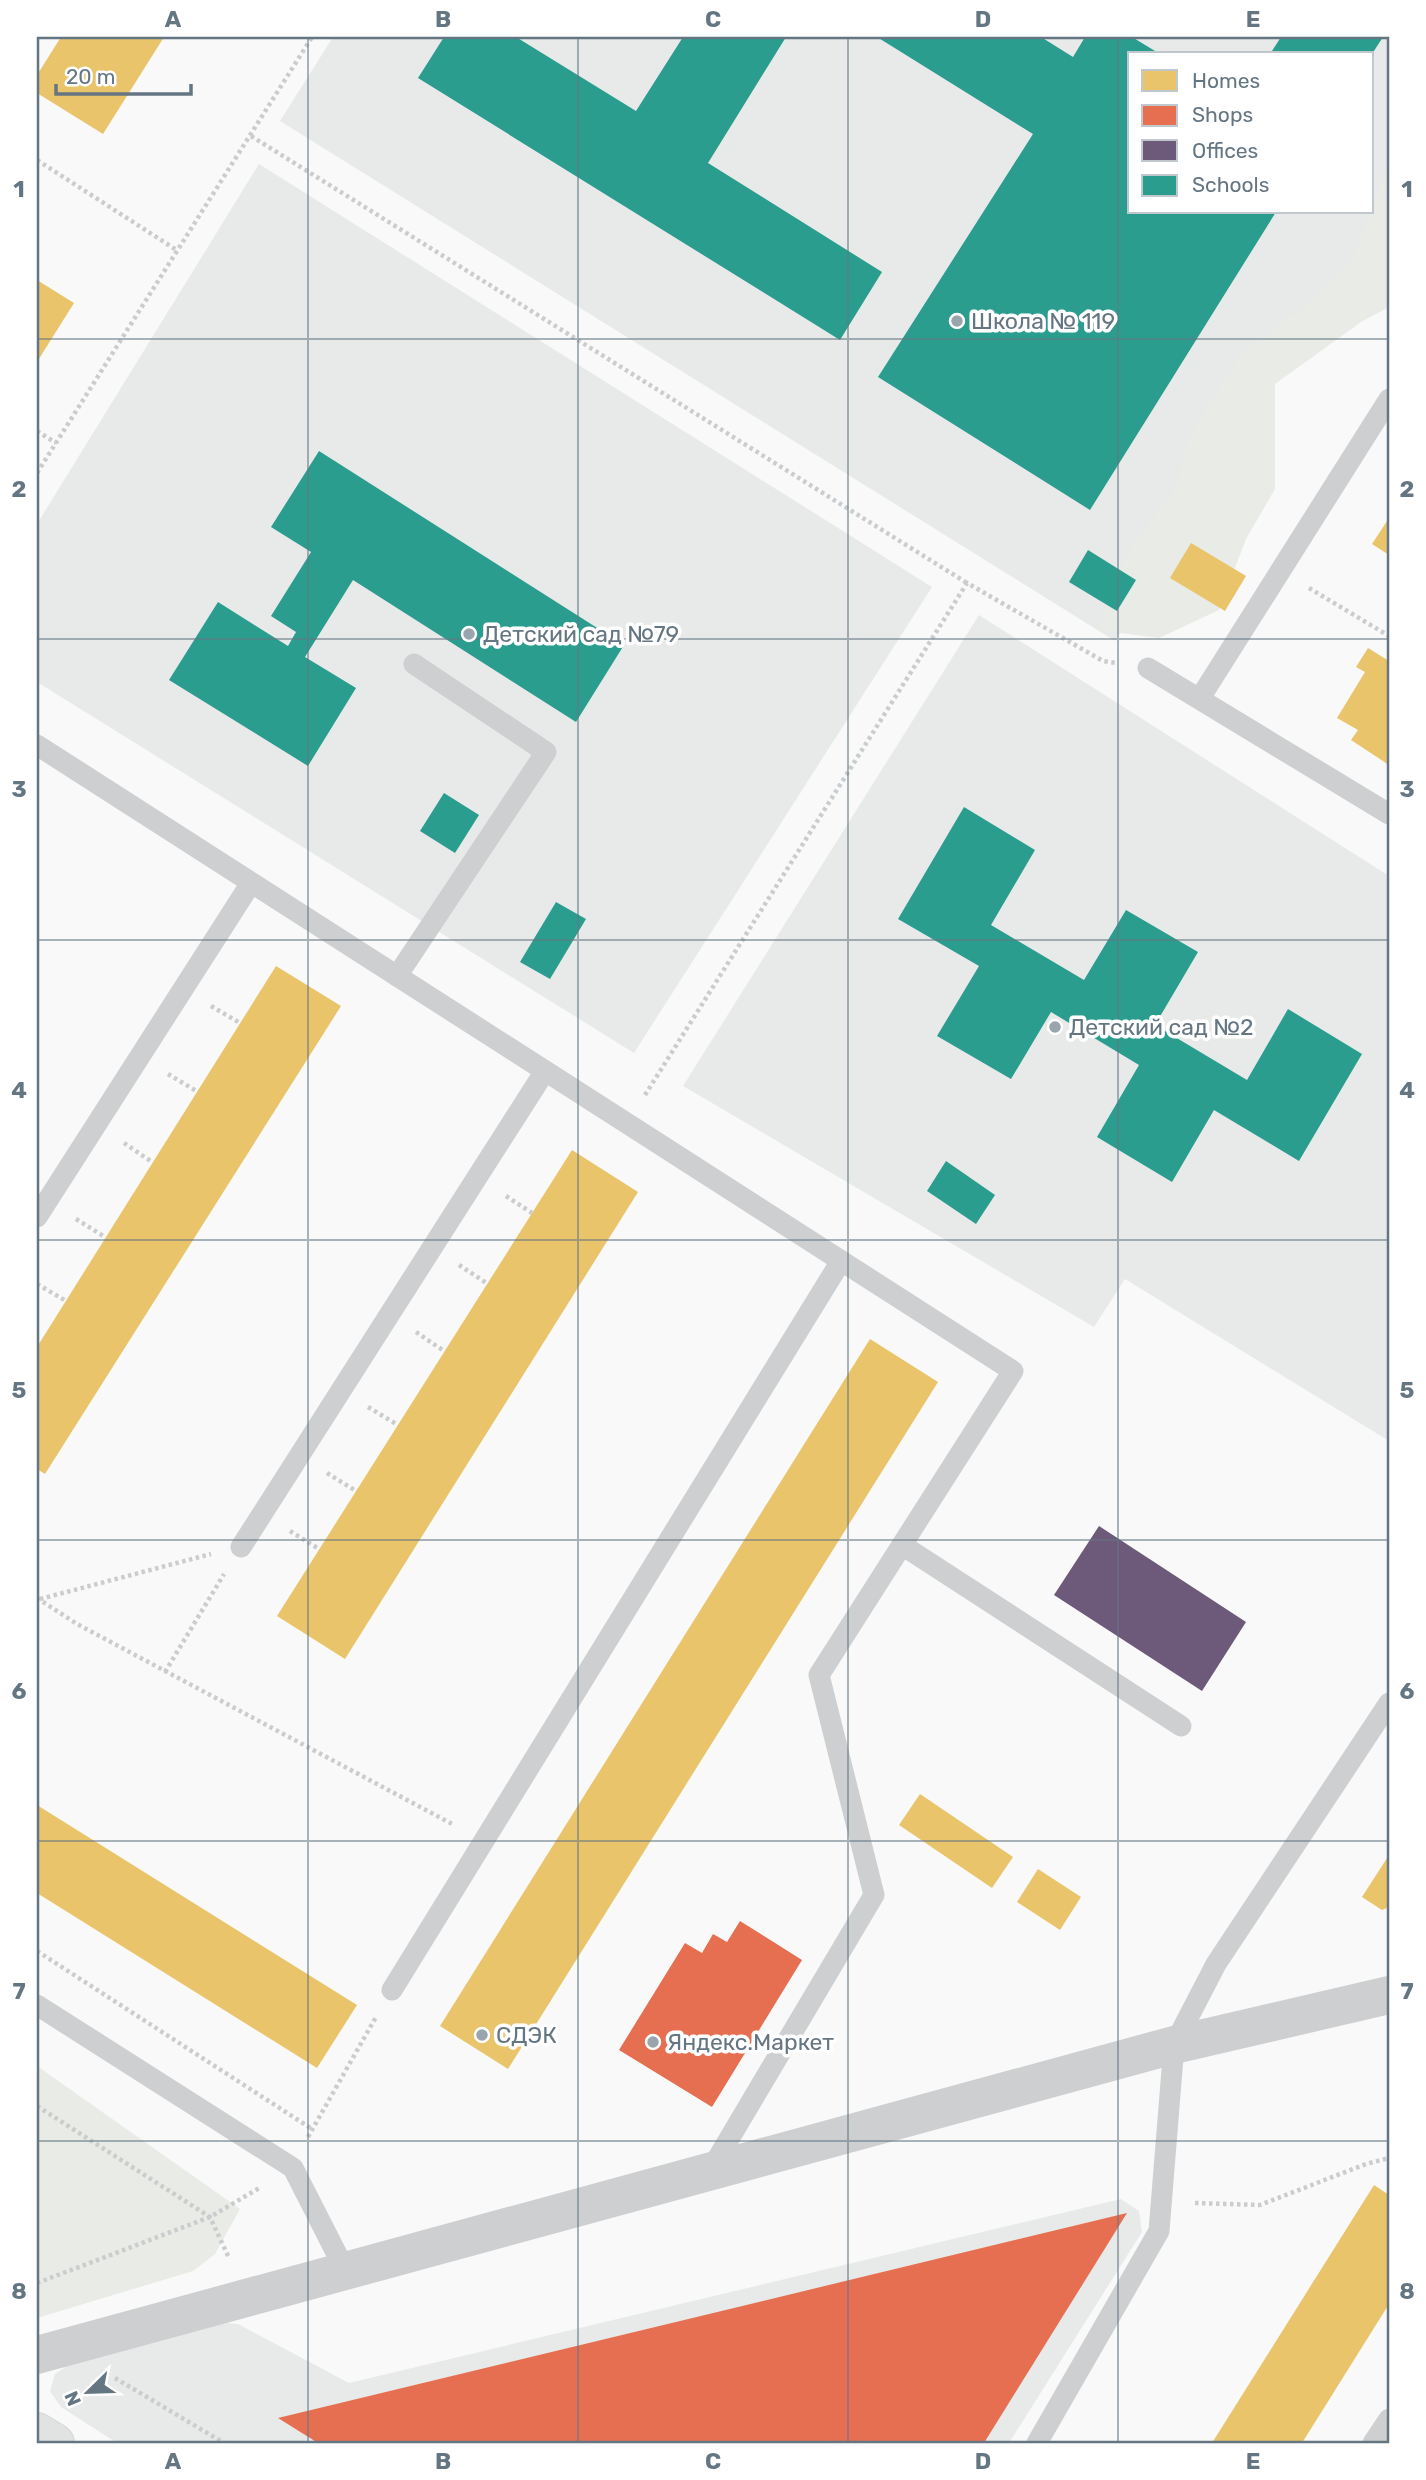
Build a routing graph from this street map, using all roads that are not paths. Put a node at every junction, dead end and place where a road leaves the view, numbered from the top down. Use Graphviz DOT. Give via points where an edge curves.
graph roads {
  1 [pos="1389,399"];
  2 [pos="415,664"];
  3 [pos="1148,668"];
  4 [pos="1200,698"];
  5 [pos="37,745"];
  6 [pos="1389,814"];
  7 [pos="251,883"];
  8 [pos="397,976"];
  9 [pos="545,1071"];
  10 [pos="37,1217"];
  11 [pos="841,1261"];
  12 [pos="902,1545"];
  13 [pos="241,1546"];
  14 [pos="1389,1703"];
  15 [pos="1181,1726"];
  16 [pos="392,1990"];
  17 [pos="1389,1995"];
  18 [pos="37,2005"];
  19 [pos="1174,2045"];
  20 [pos="709,2171"];
  21 [pos="346,2272"];
  22 [pos="50,2351"];
  23 [pos="1389,2419"];
  24 [pos="37,2432"];
  25 [pos="55,2443"];
  26 [pos="1037,2443"];
  27 [pos="1373,2443"];
  1 -- 4 [label="lane"];
  2 -- 8 [label="lane" via="546,752"];
  3 -- 4 [label="lane"];
  4 -- 6 [label="lane"];
  5 -- 7 [label="lane"];
  7 -- 8 [label="lane"];
  7 -- 10 [label="lane"];
  8 -- 9 [label="lane"];
  9 -- 11 [label="lane"];
  9 -- 13 [label="lane"];
  11 -- 12 [label="lane" via="1013,1371"];
  11 -- 16 [label="lane"];
  12 -- 15 [label="lane"];
  12 -- 20 [label="lane" via="819,1675 874,1895"];
  14 -- 19 [label="lane" via="1216,1964"];
  17 -- 19 [label="street"];
  18 -- 21 [label="lane" via="293,2168"];
  19 -- 20 [label="street"];
  19 -- 26 [label="lane" via="1159,2231"];
  20 -- 21 [label="street"];
  21 -- 22 [label="street"];
  23 -- 27 [label="lane"];
  24 -- 25 [label="main road"];
}
